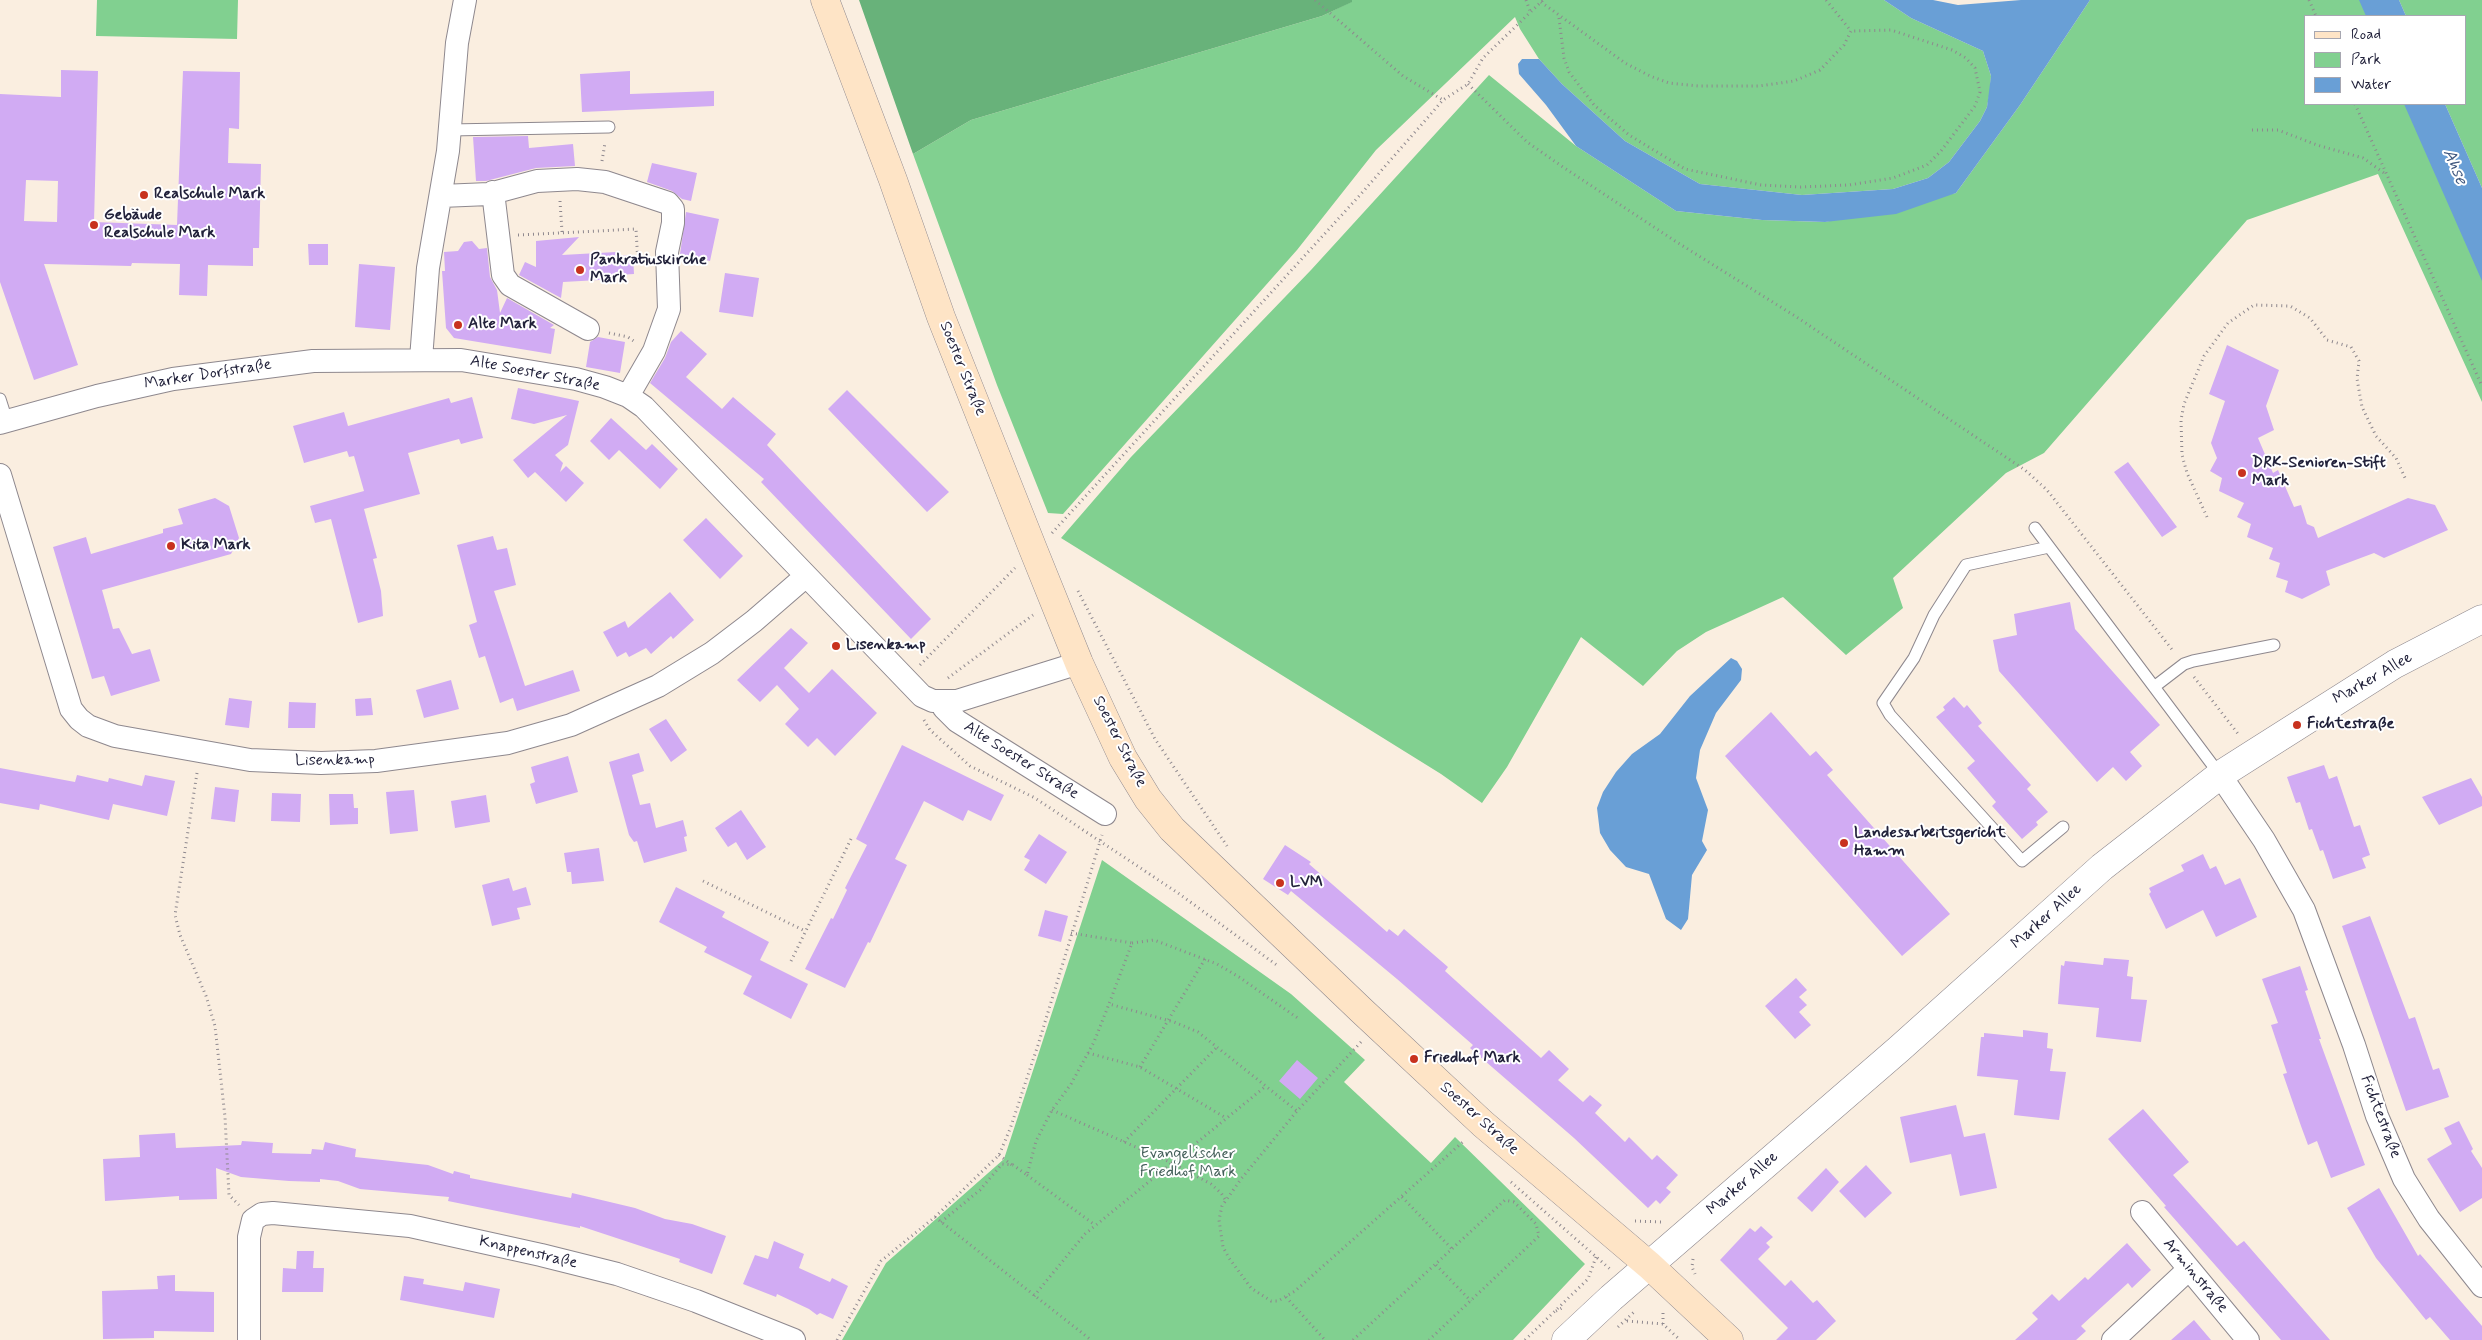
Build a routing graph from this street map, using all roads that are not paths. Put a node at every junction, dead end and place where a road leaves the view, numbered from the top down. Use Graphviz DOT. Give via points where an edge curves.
graph roads {
  1 [pos="466,0"];
  2 [pos="825,0"];
  3 [pos="609,127"];
  4 [pos="450,130"];
  5 [pos="493,192"];
  6 [pos="441,196"];
  7 [pos="588,329"];
  8 [pos="421,359"];
  9 [pos="628,396"];
  10 [pos="0,399"];
  11 [pos="3,422"];
  12 [pos="0,475"];
  13 [pos="2035,528"];
  14 [pos="2049,547"];
  15 [pos="806,576"];
  16 [pos="2482,618"];
  17 [pos="2274,645"];
  18 [pos="1080,663"];
  19 [pos="2154,687"];
  20 [pos="943,702"];
  21 [pos="2220,776"];
  22 [pos="1105,814"];
  23 [pos="2062,827"];
  24 [pos="2142,1212"];
  25 [pos="1650,1266"];
  26 [pos="2189,1269"];
  27 [pos="2482,1286"];
  28 [pos="761,1333"];
  29 [pos="249,1340"];
  30 [pos="794,1340"];
  31 [pos="1566,1340"];
  32 [pos="1728,1340"];
  33 [pos="2113,1340"];
  34 [pos="2248,1340"];
  1 -- 4 [label="street" via="457,43"];
  2 -- 18 [label="main road, Soester Straße" via="893,180 1025,558 1056,606"];
  3 -- 4 [label="lane"];
  4 -- 6 [label="street"];
  5 -- 6 [label="street"];
  5 -- 7 [label="street" via="503,275 510,285"];
  5 -- 9 [label="street" via="536,182 599,182 668,203 672,209 673,223 667,252 670,309 652,355"];
  6 -- 8 [label="street" via="428,268"];
  8 -- 9 [label="street, Alte Soester Straße" via="461,360 576,379"];
  8 -- 11 [label="street, Marker Dorfstraße" via="313,361 182,377 126,388"];
  9 -- 15 [label="street, Alte Soester Straße" via="644,407"];
  10 -- 11 [label="lane"];
  12 -- 15 [label="street, Lisenkamp" via="71,709 88,726 115,736 200,753 283,762 376,762 508,743 571,725 658,686 712,653"];
  13 -- 14 [label="lane"];
  14 -- 19 [label="lane"];
  14 -- 23 [label="lane" via="1966,565 1934,615 1914,658 1883,703 1890,715 2022,861"];
  15 -- 20 [label="street, Alte Soester Straße" via="922,696"];
  16 -- 21 [label="street, Marker Allee" via="2345,694"];
  17 -- 19 [label="lane" via="2184,664"];
  18 -- 20 [label="street, Alte Soester Straße" via="957,701"];
  18 -- 25 [label="main road, Soester Straße" via="1124,758 1148,798 1172,828 1456,1099"];
  19 -- 21 [label="lane"];
  20 -- 22 [label="street, Alte Soester Straße" via="944,708 957,721"];
  21 -- 25 [label="street, Marker Allee" via="2102,867 1900,1049"];
  21 -- 27 [label="street, Fichtestraße" via="2264,840 2304,910 2377,1116 2404,1180 2441,1235"];
  24 -- 26 [label="street, Arminstraße"];
  25 -- 31 [label="street, Marker Allee"];
  25 -- 32 [label="main road, Soester Straße"];
  26 -- 33 [label="street"];
  26 -- 34 [label="street, Arminstraße"];
  28 -- 29 [label="street, Knappenstraße" via="617,1274 410,1226 273,1213 262,1214 253,1220 249,1237"];
  28 -- 30 [label="street, Knappenstraße"];
}
